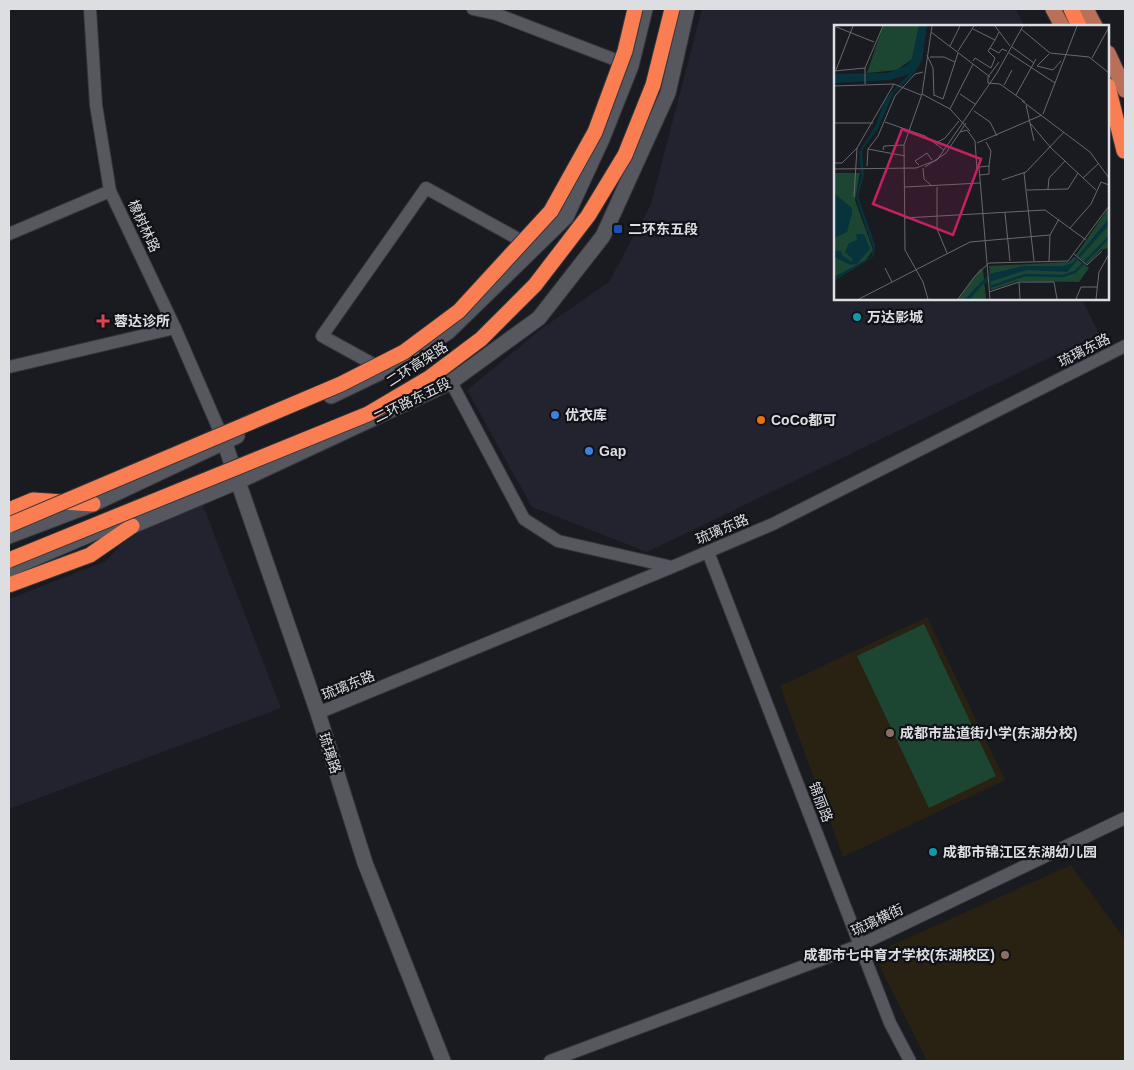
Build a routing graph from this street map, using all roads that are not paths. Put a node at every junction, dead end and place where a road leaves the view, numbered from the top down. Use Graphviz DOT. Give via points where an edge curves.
graph roads {
  1 [pos="90,9"];
  2 [pos="473,9"];
  3 [pos="635,9"];
  4 [pos="645,9"];
  5 [pos="672,9"];
  6 [pos="687,9"];
  7 [pos="1053,9"];
  8 [pos="498,11"];
  9 [pos="1078,16"];
  10 [pos="1061,25"];
  11 [pos="1093,25"];
  12 [pos="1109,55"];
  13 [pos="631,66"];
  14 [pos="1109,90"];
  15 [pos="1125,90"];
  16 [pos="1109,120"];
  17 [pos="1125,152"];
  18 [pos="110,191"];
  19 [pos="9,234"];
  20 [pos="534,247"];
  21 [pos="175,328"];
  22 [pos="1125,346"];
  23 [pos="9,367"];
  24 [pos="385,370"];
  25 [pos="451,382"];
  26 [pos="224,441"];
  27 [pos="239,481"];
  28 [pos="93,504"];
  29 [pos="9,510"];
  30 [pos="9,525"];
  31 [pos="132,526"];
  32 [pos="9,536"];
  33 [pos="708,552"];
  34 [pos="9,560"];
  35 [pos="672,567"];
  36 [pos="9,570"];
  37 [pos="9,585"];
  38 [pos="318,713"];
  39 [pos="1125,818"];
  40 [pos="860,945"];
  41 [pos="443,1061"];
  42 [pos="550,1061"];
  43 [pos="910,1061"];
  1 -- 18 [label="street, 橡树林路" via="96,105"];
  2 -- 8 [label="street"];
  3 -- 30 [label="highway, 二环高架路, bridge" via="625,52 595,132 551,210 459,311 404,352 341,384"];
  4 -- 13 [label="main road"];
  5 -- 34 [label="highway, 二环高架路, bridge" via="653,85 625,154 588,216 535,285 481,339 429,378 368,414"];
  6 -- 25 [label="main road, 二环路东五段" via="668,93 603,236 539,318"];
  7 -- 10 [label="main road"];
  8 -- 13 [label="street"];
  9 -- 11 [label="main road"];
  12 -- 15 [label="main road"];
  13 -- 20 [label="main road" via="566,217"];
  14 -- 17 [label="highway"];
  16 -- 17 [label="main road"];
  18 -- 19 [label="street"];
  18 -- 21 [label="street, 橡树林路"];
  20 -- 24 [label="main road" via="448,332"];
  20 -- 24 [label="street" via="426,188 322,336"];
  21 -- 23 [label="street"];
  21 -- 26 [label="street, 橡树林路"];
  22 -- 33 [label="street, 琉璃东路" via="773,524"];
  24 -- 26 [label="main road"];
  25 -- 27 [label="main road, 二环路东五段"];
  25 -- 35 [label="street" via="524,519 558,541"];
  26 -- 27 [label="main road, 琉璃路"];
  26 -- 28 [label="main road"];
  27 -- 31 [label="main road, 二环路东五段"];
  27 -- 38 [label="main road, 琉璃路"];
  28 -- 29 [label="highway" via="33,500"];
  28 -- 32 [label="main road"];
  31 -- 36 [label="main road, 二环路东五段" via="98,531"];
  31 -- 37 [label="highway" via="90,554"];
  33 -- 35 [label="street, 琉璃东路"];
  33 -- 40 [label="street, 锦丽路"];
  35 -- 38 [label="street, 琉璃东路"];
  38 -- 41 [label="main road, 琉璃路" via="365,863"];
  39 -- 40 [label="street, 琉璃横街"];
  40 -- 42 [label="street, 琉璃横街"];
  40 -- 43 [label="street, 锦丽路" via="890,1023"];
}
